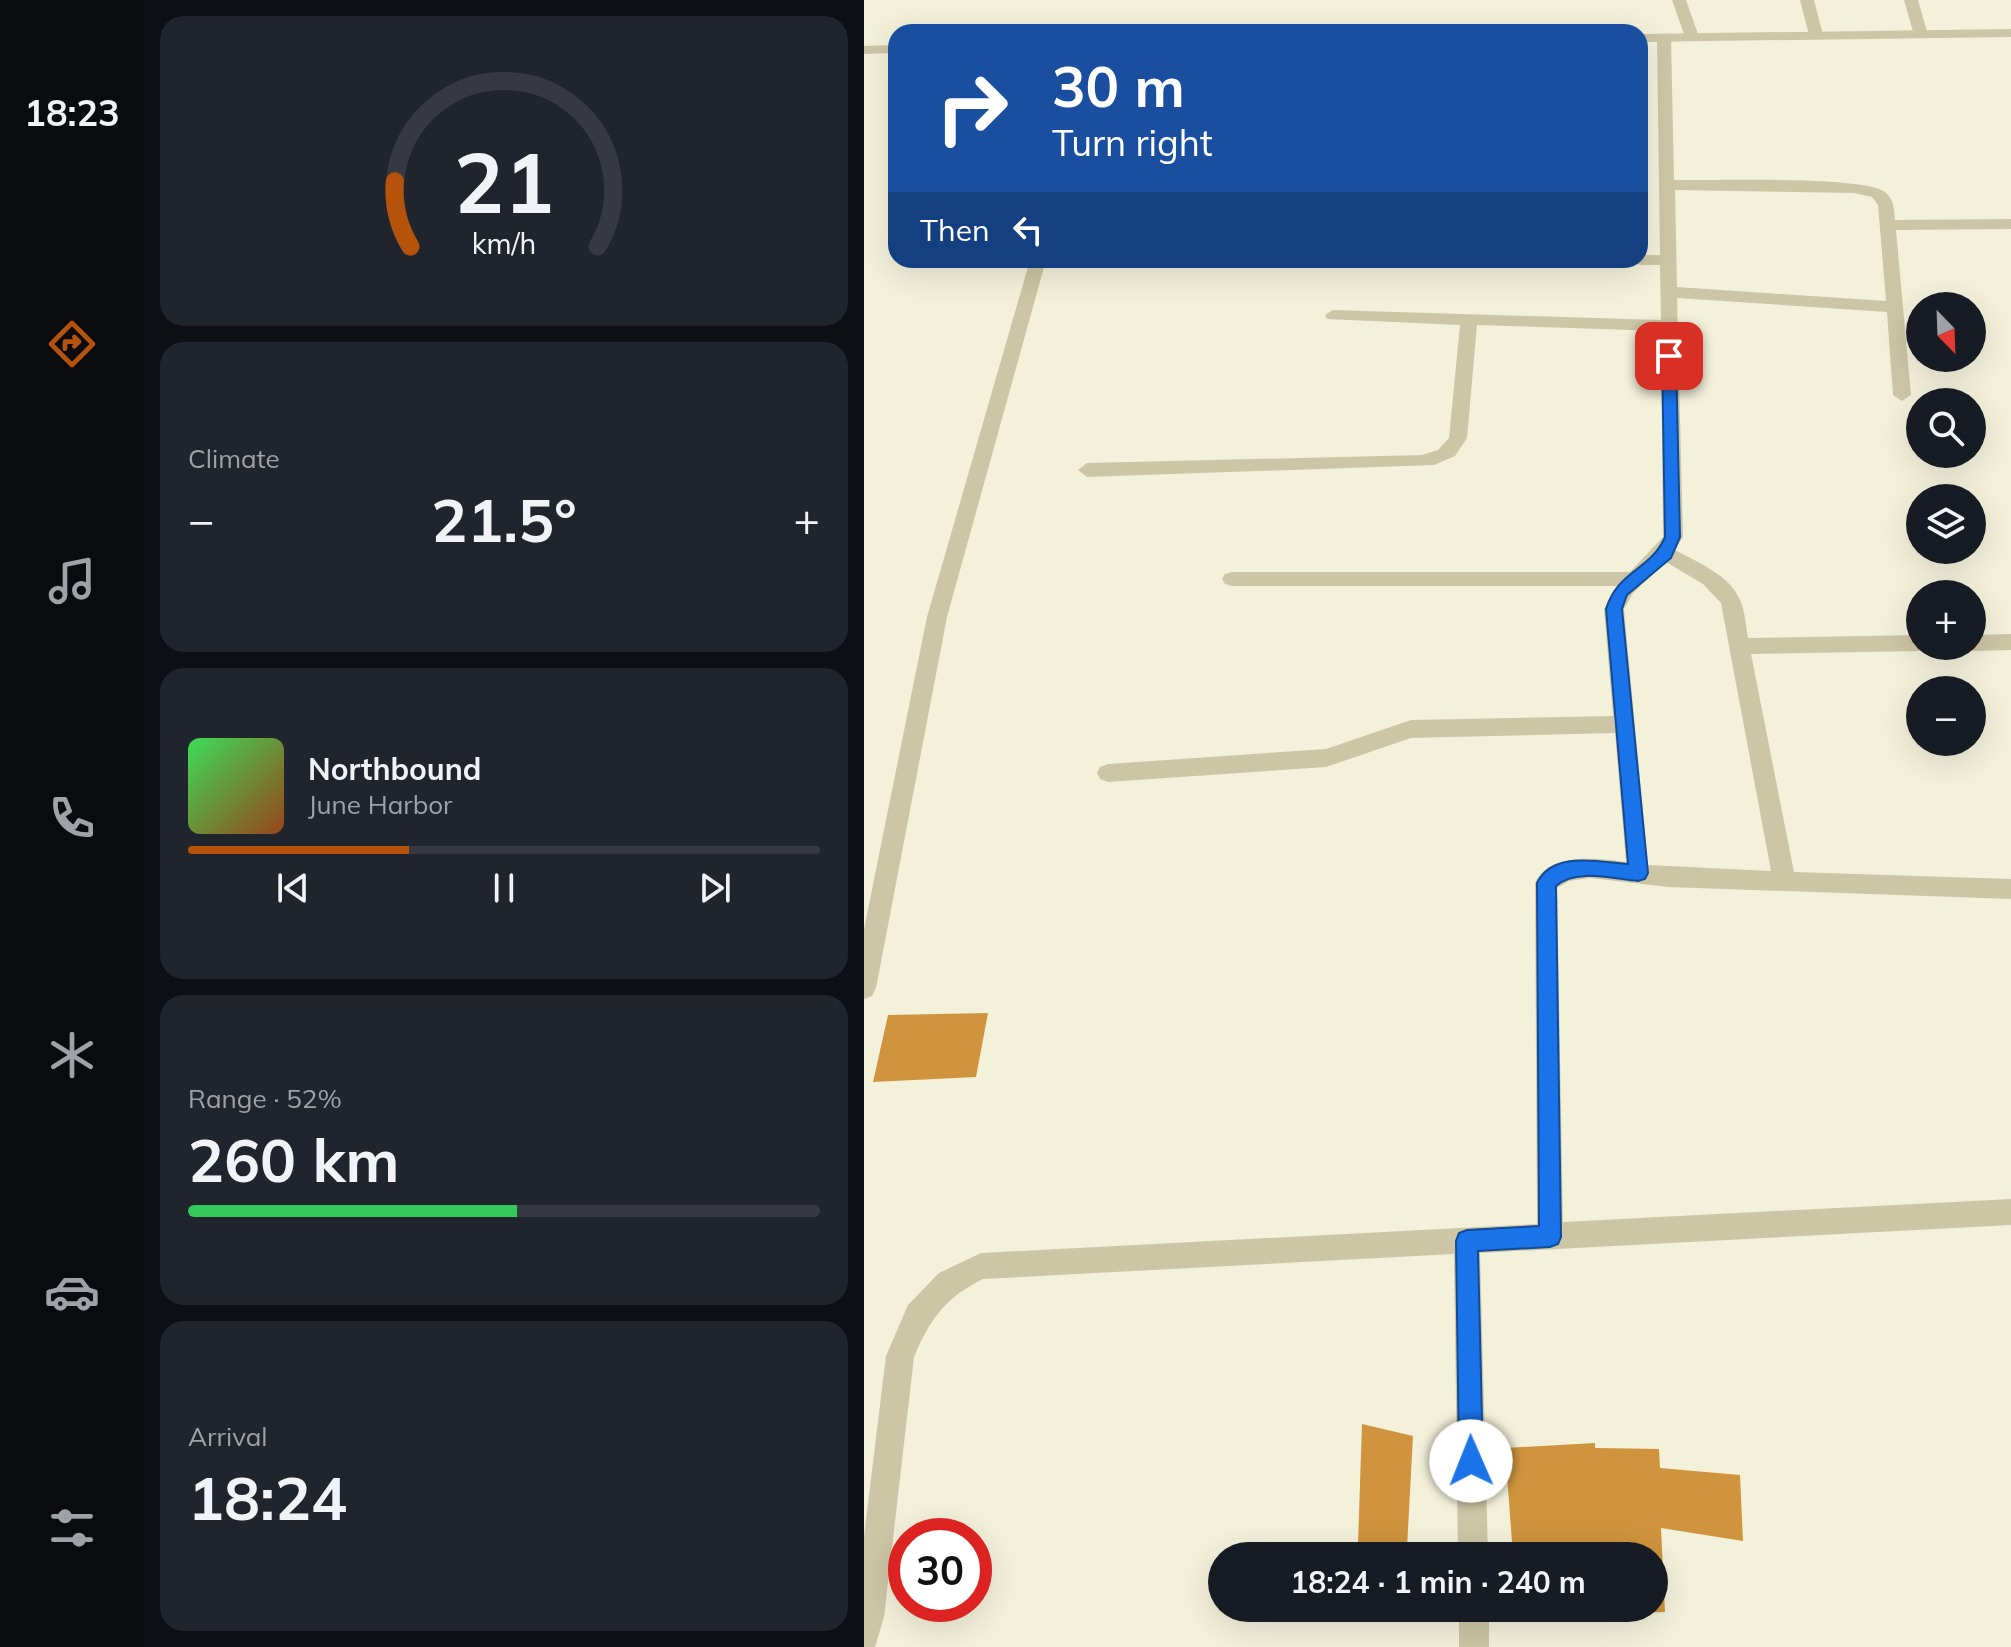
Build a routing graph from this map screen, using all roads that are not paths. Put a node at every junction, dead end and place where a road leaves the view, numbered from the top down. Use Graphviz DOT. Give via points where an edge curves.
graph roads {
  1 [pos="1679,0"];
  2 [pos="1807,0"];
  3 [pos="1911,0"];
  4 [pos="2011,33"];
  5 [pos="1816,35"];
  6 [pos="1921,35"];
  7 [pos="1692,37"];
  8 [pos="1648,38"];
  9 [pos="1664,38"];
  10 [pos="888,49"];
  11 [pos="864,50"];
  12 [pos="1667,185"];
  13 [pos="2011,224"];
  14 [pos="1886,225"];
  15 [pos="1648,260"];
  16 [pos="1667,260"];
  17 [pos="1036,268"];
  18 [pos="1667,292"];
  19 [pos="1895,307"];
  20 [pos="1333,315"];
  21 [pos="1469,319"];
  22 [pos="1668,326"];
  23 [pos="1902,395"];
  24 [pos="1087,470"];
  25 [pos="1666,554"];
  26 [pos="1232,579"];
  27 [pos="1631,579"];
  28 [pos="2011,642"];
  29 [pos="1906,643"];
  30 [pos="1986,643"];
  31 [pos="1740,646"];
  32 [pos="1624,724"];
  33 [pos="1108,773"];
  34 [pos="1638,873"];
  35 [pos="1784,880"];
  36 [pos="2011,889"];
  37 [pos="864,988"];
  38 [pos="2011,1212"];
  39 [pos="1550,1237"];
  40 [pos="1467,1241"];
  41 [pos="1473,1542"];
  42 [pos="1474,1622"];
  43 [pos="864,1637"];
  44 [pos="1474,1647"];
  1 -- 7 [label="street"];
  2 -- 5 [label="street"];
  3 -- 6 [label="street"];
  4 -- 6 [label="street"];
  5 -- 6 [label="street"];
  5 -- 7 [label="street"];
  7 -- 9 [label="street"];
  8 -- 9 [label="street"];
  9 -- 12 [label="street"];
  10 -- 11 [label="street"];
  12 -- 14 [label="street" via="1868,190 1886,204"];
  12 -- 16 [label="street"];
  13 -- 14 [label="street"];
  14 -- 19 [label="street"];
  15 -- 16 [label="street"];
  16 -- 18 [label="street"];
  17 -- 37 [label="street" via="937,617"];
  18 -- 19 [label="street"];
  18 -- 22 [label="street"];
  19 -- 23 [label="street"];
  20 -- 21 [label="street"];
  21 -- 22 [label="street"];
  21 -- 24 [label="street" via="1458,438 1453,450 1438,458"];
  22 -- 25 [label="street" via="1673,537"];
  25 -- 27 [label="street"];
  25 -- 31 [label="street" via="1721,586 1731,601"];
  26 -- 27 [label="street"];
  27 -- 32 [label="street" via="1619,592 1614,609"];
  28 -- 30 [label="street"];
  29 -- 31 [label="street"];
  31 -- 35 [label="street"];
  32 -- 33 [label="street" via="1411,729 1326,758"];
  32 -- 34 [label="street"];
  34 -- 35 [label="street"];
  34 -- 39 [label="street" via="1578,868 1558,872 1546,883"];
  35 -- 36 [label="street"];
  38 -- 39 [label="street"];
  39 -- 40 [label="street"];
  40 -- 41 [label="street"];
  40 -- 43 [label="street" via="981,1266 948,1282 918,1315 900,1356"];
  42 -- 44 [label="street"];
}
